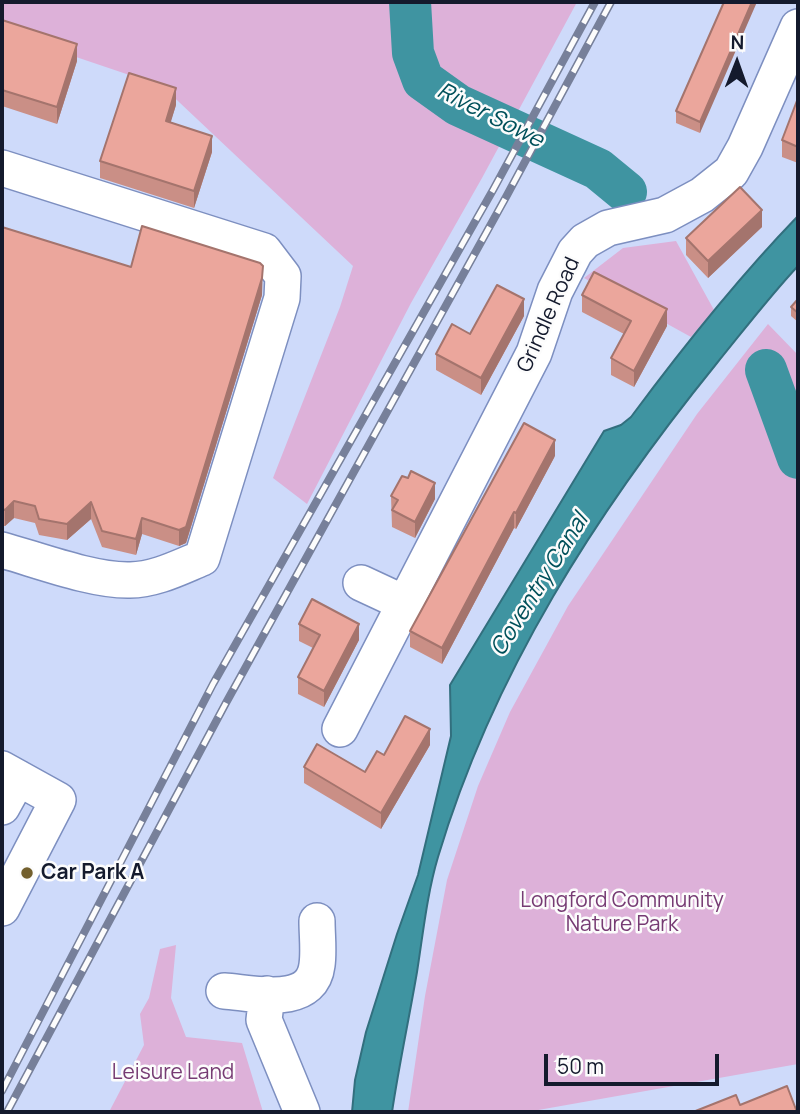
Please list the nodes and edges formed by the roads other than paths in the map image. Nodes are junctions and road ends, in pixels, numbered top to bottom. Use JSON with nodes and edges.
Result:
{"nodes":[{"id":1,"x":798,"y":29,"type":"edge"},
{"id":2,"x":2,"y":169,"type":"edge"},
{"id":3,"x":2,"y":550,"type":"edge"},
{"id":4,"x":361,"y":583,"type":"dead end"},
{"id":5,"x":404,"y":603,"type":"junction"},
{"id":6,"x":340,"y":729,"type":"dead end"},
{"id":7,"x":7,"y":785,"type":"edge"},
{"id":8,"x":2,"y":908,"type":"edge"},
{"id":9,"x":317,"y":921,"type":"dead end"},
{"id":10,"x":225,"y":991,"type":"dead end"},
{"id":11,"x":267,"y":994,"type":"junction"},
{"id":12,"x":302,"y":1112,"type":"edge"}],
"edges":[{"from":1,"to":5,"type":"street","name":"Grindle Road"},
{"from":2,"to":3,"type":"street"},
{"from":4,"to":5,"type":"street"},
{"from":5,"to":6,"type":"street","name":"Grindle Road"},
{"from":7,"to":8,"type":"street"},
{"from":9,"to":11,"type":"street"},
{"from":10,"to":11,"type":"street"},
{"from":11,"to":12,"type":"street"}]}
